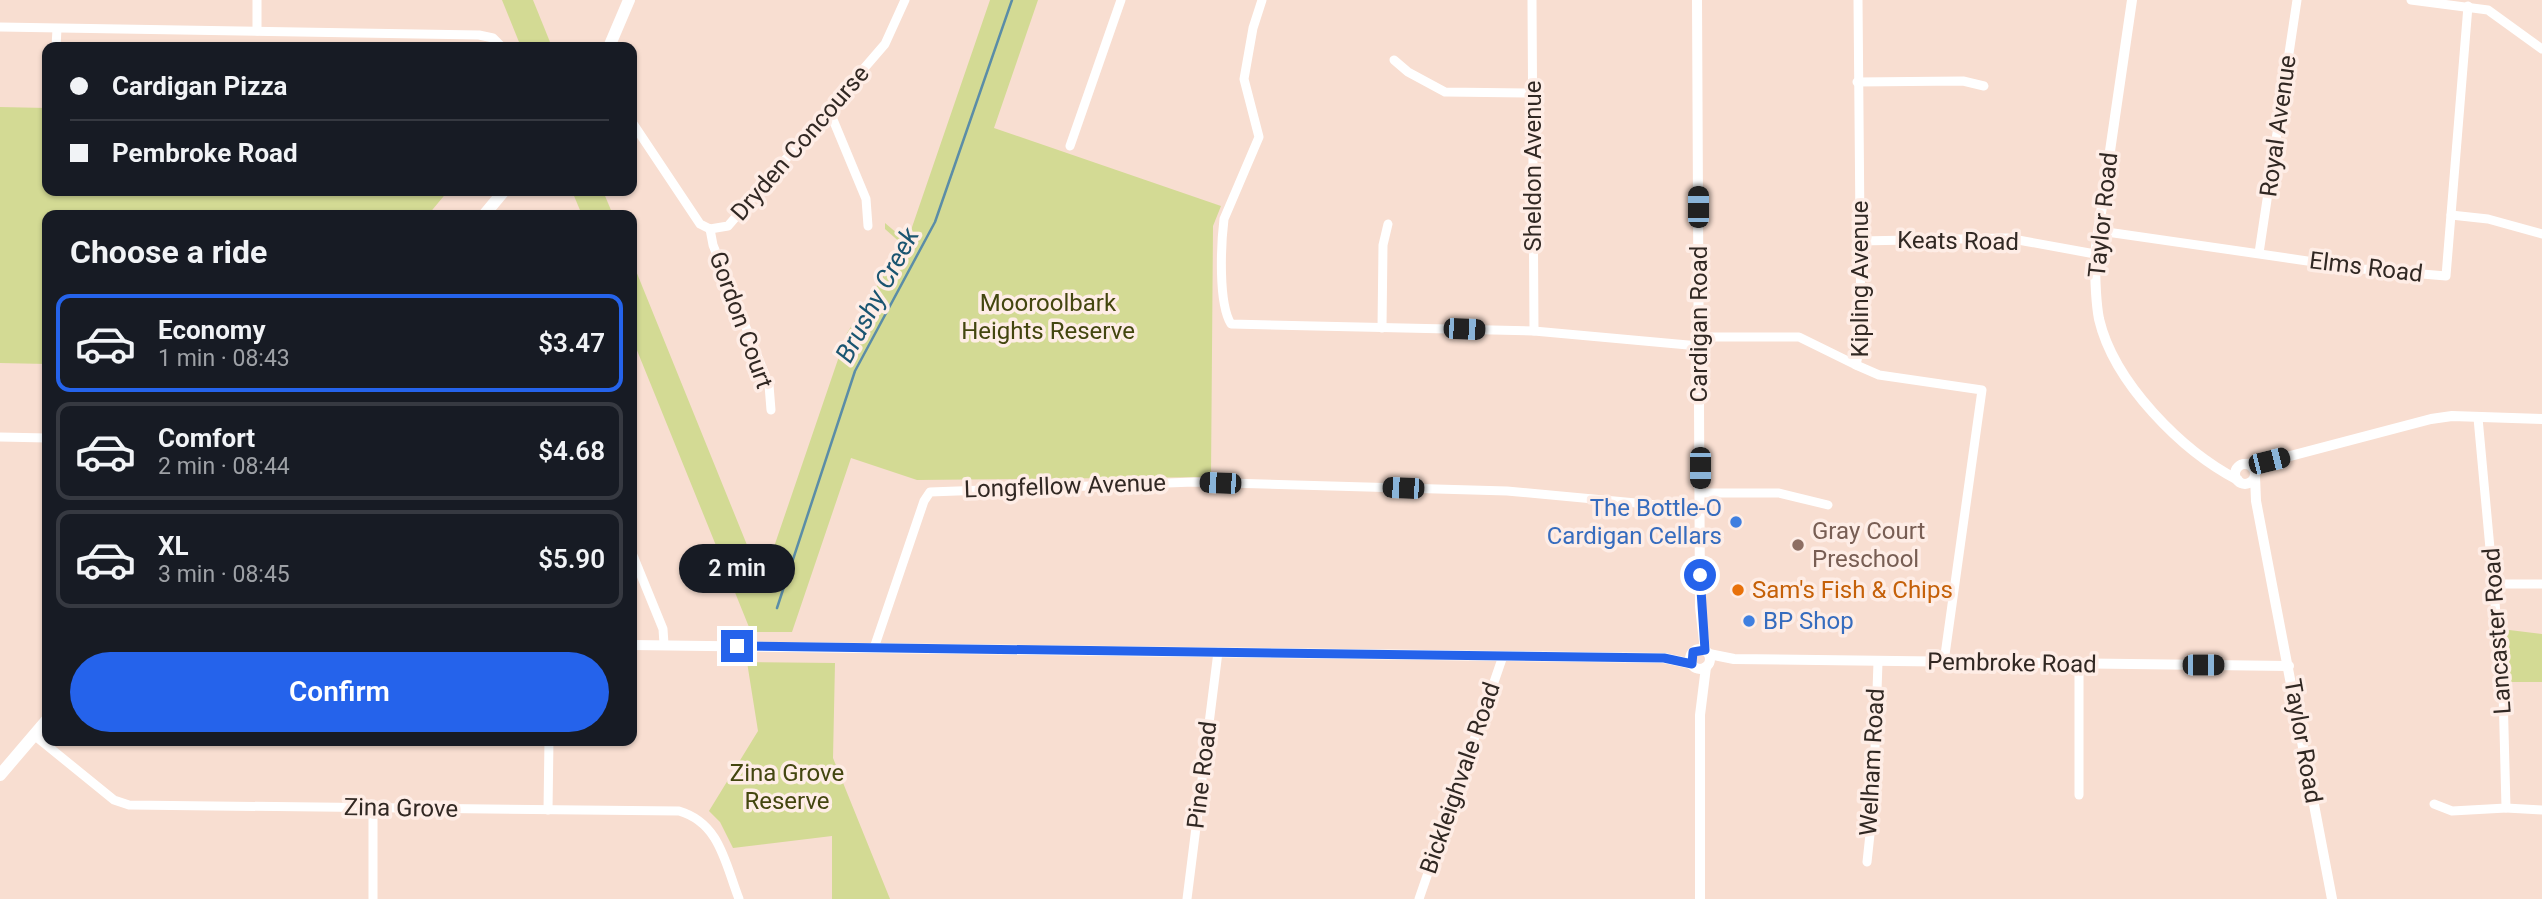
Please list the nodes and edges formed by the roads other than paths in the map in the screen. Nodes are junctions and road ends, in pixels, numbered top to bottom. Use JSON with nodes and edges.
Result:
{"nodes":[{"id":1,"x":257,"y":0,"type":"edge"},
{"id":2,"x":629,"y":0,"type":"edge"},
{"id":3,"x":905,"y":0,"type":"edge"},
{"id":4,"x":1121,"y":0,"type":"edge"},
{"id":5,"x":1262,"y":0,"type":"edge"},
{"id":6,"x":1532,"y":0,"type":"edge"},
{"id":7,"x":1697,"y":0,"type":"edge"},
{"id":8,"x":1858,"y":0,"type":"edge"},
{"id":9,"x":2132,"y":0,"type":"edge"},
{"id":10,"x":2297,"y":0,"type":"edge"},
{"id":11,"x":2411,"y":0,"type":"edge"},
{"id":12,"x":2468,"y":6,"type":"junction"},
{"id":13,"x":0,"y":27,"type":"edge"},
{"id":14,"x":57,"y":29,"type":"junction"},
{"id":15,"x":257,"y":31,"type":"junction"},
{"id":16,"x":56,"y":42,"type":"edge"},
{"id":17,"x":497,"y":42,"type":"edge"},
{"id":18,"x":611,"y":42,"type":"edge"},
{"id":19,"x":2542,"y":49,"type":"edge"},
{"id":20,"x":1394,"y":60,"type":"dead end"},
{"id":21,"x":1857,"y":82,"type":"junction"},
{"id":22,"x":1984,"y":86,"type":"dead end"},
{"id":23,"x":1533,"y":93,"type":"junction"},
{"id":24,"x":829,"y":110,"type":"junction"},
{"id":25,"x":637,"y":130,"type":"edge"},
{"id":26,"x":1070,"y":146,"type":"dead end"},
{"id":27,"x":2451,"y":215,"type":"junction"},
{"id":28,"x":1388,"y":225,"type":"dead end"},
{"id":29,"x":868,"y":226,"type":"dead end"},
{"id":30,"x":710,"y":229,"type":"junction"},
{"id":31,"x":2100,"y":231,"type":"junction"},
{"id":32,"x":2542,"y":234,"type":"edge"},
{"id":33,"x":1861,"y":241,"type":"junction"},
{"id":34,"x":2259,"y":253,"type":"junction"},
{"id":35,"x":2095,"y":254,"type":"junction"},
{"id":36,"x":1382,"y":328,"type":"junction"},
{"id":37,"x":1534,"y":331,"type":"junction"},
{"id":38,"x":1699,"y":341,"type":"junction"},
{"id":39,"x":1856,"y":365,"type":"junction"},
{"id":40,"x":771,"y":410,"type":"dead end"},
{"id":41,"x":2478,"y":418,"type":"junction"},
{"id":42,"x":2542,"y":419,"type":"edge"},
{"id":43,"x":0,"y":437,"type":"edge"},
{"id":44,"x":42,"y":438,"type":"edge"},
{"id":45,"x":2264,"y":463,"type":"junction"},
{"id":46,"x":2243,"y":465,"type":"junction"},
{"id":47,"x":2218,"y":470,"type":"junction"},
{"id":48,"x":2255,"y":475,"type":"junction"},
{"id":49,"x":2240,"y":482,"type":"junction"},
{"id":50,"x":1700,"y":493,"type":"junction"},
{"id":51,"x":2256,"y":502,"type":"junction"},
{"id":52,"x":1828,"y":505,"type":"dead end"},
{"id":53,"x":1700,"y":509,"type":"junction"},
{"id":54,"x":637,"y":565,"type":"edge"},
{"id":55,"x":2495,"y":584,"type":"junction"},
{"id":56,"x":2542,"y":584,"type":"edge"},
{"id":57,"x":637,"y":645,"type":"edge"},
{"id":58,"x":664,"y":645,"type":"junction"},
{"id":59,"x":874,"y":648,"type":"junction"},
{"id":60,"x":1218,"y":652,"type":"junction"},
{"id":61,"x":1503,"y":656,"type":"junction"},
{"id":62,"x":1703,"y":656,"type":"junction"},
{"id":63,"x":1664,"y":658,"type":"junction"},
{"id":64,"x":1878,"y":662,"type":"junction"},
{"id":65,"x":1944,"y":662,"type":"junction"},
{"id":66,"x":2079,"y":664,"type":"junction"},
{"id":67,"x":1693,"y":666,"type":"junction"},
{"id":68,"x":2289,"y":666,"type":"junction"},
{"id":69,"x":1700,"y":715,"type":"junction"},
{"id":70,"x":42,"y":726,"type":"edge"},
{"id":71,"x":34,"y":735,"type":"junction"},
{"id":72,"x":42,"y":742,"type":"edge"},
{"id":73,"x":48,"y":746,"type":"edge"},
{"id":74,"x":549,"y":746,"type":"edge"},
{"id":75,"x":0,"y":775,"type":"edge"},
{"id":76,"x":2079,"y":795,"type":"dead end"},
{"id":77,"x":2434,"y":804,"type":"dead end"},
{"id":78,"x":373,"y":808,"type":"junction"},
{"id":79,"x":2506,"y":808,"type":"junction"},
{"id":80,"x":548,"y":810,"type":"junction"},
{"id":81,"x":2542,"y":810,"type":"edge"},
{"id":82,"x":1867,"y":862,"type":"dead end"},
{"id":83,"x":373,"y":899,"type":"edge"},
{"id":84,"x":739,"y":899,"type":"edge"},
{"id":85,"x":1187,"y":899,"type":"edge"},
{"id":86,"x":1419,"y":899,"type":"edge"},
{"id":87,"x":1700,"y":899,"type":"edge"},
{"id":88,"x":2332,"y":899,"type":"edge"}],
"edges":[{"from":1,"to":15,"type":"street"},
{"from":2,"to":18,"type":"main road"},
{"from":3,"to":24,"type":"street","name":"Dryden Concourse"},
{"from":4,"to":26,"type":"street"},
{"from":5,"to":36,"type":"street"},
{"from":6,"to":23,"type":"street","name":"Sheldon Avenue"},
{"from":7,"to":38,"type":"street","name":"Cardigan Road"},
{"from":8,"to":21,"type":"street","name":"Kipling Avenue"},
{"from":9,"to":31,"type":"street","name":"Taylor Road"},
{"from":10,"to":34,"type":"street","name":"Royal Avenue"},
{"from":11,"to":12,"type":"street"},
{"from":12,"to":19,"type":"street"},
{"from":12,"to":27,"type":"street","name":"Elms Road"},
{"from":13,"to":14,"type":"street"},
{"from":14,"to":15,"type":"street"},
{"from":14,"to":16,"type":"street"},
{"from":15,"to":17,"type":"street"},
{"from":20,"to":23,"type":"street"},
{"from":21,"to":22,"type":"street"},
{"from":21,"to":33,"type":"street","name":"Kipling Avenue"},
{"from":23,"to":37,"type":"street","name":"Sheldon Avenue"},
{"from":24,"to":29,"type":"street"},
{"from":24,"to":30,"type":"street","name":"Dryden Concourse"},
{"from":25,"to":30,"type":"street","name":"Dryden Concourse"},
{"from":27,"to":32,"type":"street"},
{"from":27,"to":34,"type":"street","name":"Elms Road"},
{"from":28,"to":36,"type":"street"},
{"from":30,"to":40,"type":"street","name":"Gordon Court"},
{"from":31,"to":34,"type":"street","name":"Elms Road"},
{"from":31,"to":35,"type":"street","name":"Taylor Road"},
{"from":33,"to":35,"type":"street","name":"Keats Road"},
{"from":33,"to":39,"type":"street","name":"Kipling Avenue"},
{"from":35,"to":47,"type":"street","name":"Taylor Road"},
{"from":36,"to":37,"type":"street"},
{"from":37,"to":38,"type":"street"},
{"from":38,"to":39,"type":"street"},
{"from":38,"to":50,"type":"street","name":"Cardigan Road"},
{"from":39,"to":65,"type":"street","name":"Kipling Avenue"},
{"from":41,"to":42,"type":"street"},
{"from":41,"to":45,"type":"street"},
{"from":41,"to":55,"type":"street","name":"Lancaster Road"},
{"from":43,"to":44,"type":"street"},
{"from":45,"to":46,"type":"street"},
{"from":45,"to":48,"type":"street"},
{"from":46,"to":47,"type":"street"},
{"from":46,"to":48,"type":"street"},
{"from":46,"to":49,"type":"street"},
{"from":47,"to":49,"type":"street","name":"Taylor Road"},
{"from":48,"to":49,"type":"street"},
{"from":48,"to":51,"type":"street","name":"Taylor Road"},
{"from":49,"to":51,"type":"street","name":"Taylor Road"},
{"from":50,"to":52,"type":"street"},
{"from":50,"to":53,"type":"street","name":"Cardigan Road"},
{"from":51,"to":68,"type":"street","name":"Taylor Road"},
{"from":53,"to":59,"type":"street","name":"Longfellow Avenue"},
{"from":53,"to":62,"type":"street","name":"Cardigan Road"},
{"from":54,"to":58,"type":"street"},
{"from":55,"to":56,"type":"street"},
{"from":55,"to":79,"type":"street","name":"Lancaster Road"},
{"from":57,"to":58,"type":"street","name":"Pembroke Road"},
{"from":58,"to":59,"type":"street","name":"Pembroke Road"},
{"from":59,"to":60,"type":"street","name":"Pembroke Road"},
{"from":60,"to":61,"type":"street","name":"Pembroke Road"},
{"from":60,"to":85,"type":"street","name":"Pine Road"},
{"from":61,"to":63,"type":"street","name":"Pembroke Road"},
{"from":61,"to":86,"type":"street","name":"Bickleighvale Road"},
{"from":62,"to":63,"type":"street","name":"Pembroke Road"},
{"from":62,"to":64,"type":"street","name":"Pembroke Road"},
{"from":62,"to":67,"type":"street","name":"Cardigan Road"},
{"from":62,"to":69,"type":"street","name":"Cardigan Road"},
{"from":63,"to":67,"type":"street","name":"Pembroke Road"},
{"from":64,"to":65,"type":"street","name":"Pembroke Road"},
{"from":64,"to":82,"type":"street","name":"Welham Road"},
{"from":65,"to":66,"type":"street","name":"Pembroke Road"},
{"from":66,"to":68,"type":"street","name":"Pembroke Road"},
{"from":66,"to":76,"type":"street"},
{"from":67,"to":69,"type":"street","name":"Cardigan Road"},
{"from":68,"to":88,"type":"street","name":"Taylor Road"},
{"from":69,"to":87,"type":"street","name":"Cardigan Road"},
{"from":70,"to":71,"type":"main road"},
{"from":71,"to":72,"type":"street","name":"Zina Grove"},
{"from":71,"to":75,"type":"main road"},
{"from":73,"to":78,"type":"street","name":"Zina Grove"},
{"from":74,"to":80,"type":"street"},
{"from":77,"to":79,"type":"street"},
{"from":78,"to":80,"type":"street","name":"Zina Grove"},
{"from":78,"to":83,"type":"street"},
{"from":79,"to":81,"type":"street"},
{"from":80,"to":84,"type":"street","name":"Zina Grove"}]}
